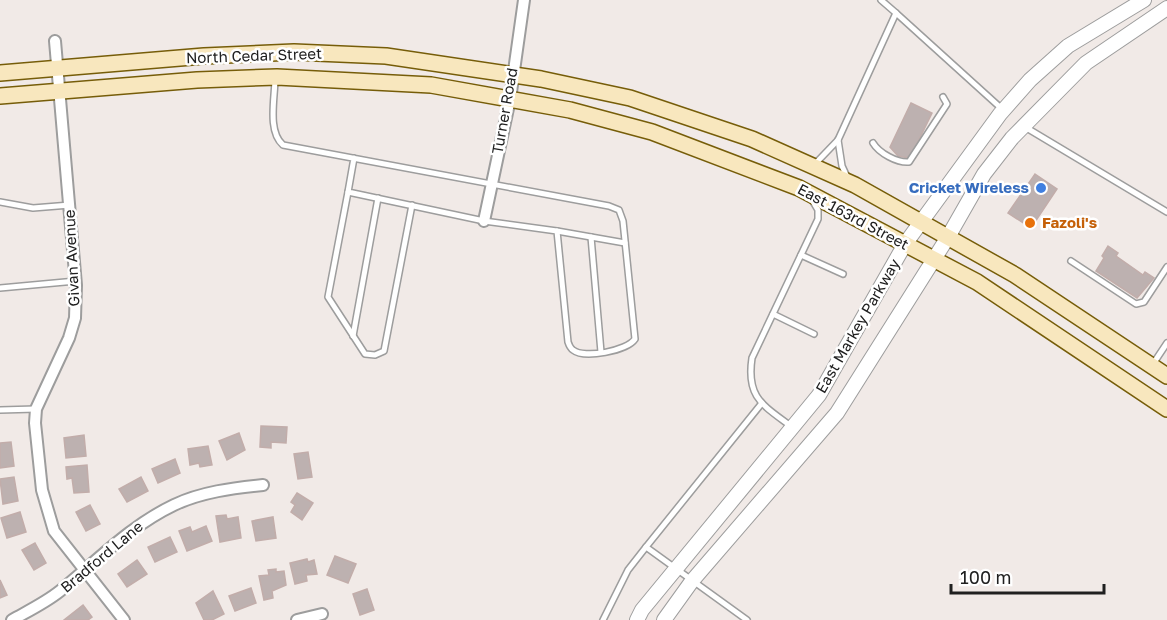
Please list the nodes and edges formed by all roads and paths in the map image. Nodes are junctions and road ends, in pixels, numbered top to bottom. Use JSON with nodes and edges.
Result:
{"nodes":[{"id":1,"x":524,"y":0,"type":"edge"},
{"id":2,"x":881,"y":0,"type":"edge"},
{"id":3,"x":1144,"y":0,"type":"edge"},
{"id":4,"x":1167,"y":8,"type":"edge"},
{"id":5,"x":896,"y":13,"type":"junction"},
{"id":6,"x":56,"y":41,"type":"dead end"},
{"id":7,"x":58,"y":67,"type":"junction"},
{"id":8,"x":0,"y":73,"type":"edge"},
{"id":9,"x":510,"y":74,"type":"junction"},
{"id":10,"x":275,"y":77,"type":"junction"},
{"id":11,"x":60,"y":91,"type":"junction"},
{"id":12,"x":0,"y":96,"type":"edge"},
{"id":13,"x":943,"y":97,"type":"dead end"},
{"id":14,"x":508,"y":99,"type":"junction"},
{"id":15,"x":1003,"y":110,"type":"junction"},
{"id":16,"x":1024,"y":126,"type":"junction"},
{"id":17,"x":838,"y":140,"type":"junction"},
{"id":18,"x":873,"y":143,"type":"dead end"},
{"id":19,"x":354,"y":158,"type":"junction"},
{"id":20,"x":812,"y":166,"type":"junction"},
{"id":21,"x":850,"y":183,"type":"junction"},
{"id":22,"x":492,"y":184,"type":"junction"},
{"id":23,"x":348,"y":192,"type":"junction"},
{"id":24,"x":807,"y":192,"type":"junction"},
{"id":25,"x":378,"y":198,"type":"junction"},
{"id":26,"x":0,"y":202,"type":"edge"},
{"id":27,"x":70,"y":205,"type":"junction"},
{"id":28,"x":412,"y":205,"type":"junction"},
{"id":29,"x":1167,"y":212,"type":"edge"},
{"id":30,"x":484,"y":221,"type":"junction"},
{"id":31,"x":920,"y":222,"type":"junction"},
{"id":32,"x":557,"y":231,"type":"junction"},
{"id":33,"x":591,"y":237,"type":"junction"},
{"id":34,"x":948,"y":237,"type":"junction"},
{"id":35,"x":625,"y":243,"type":"junction"},
{"id":36,"x":905,"y":244,"type":"junction"},
{"id":37,"x":801,"y":255,"type":"junction"},
{"id":38,"x":934,"y":260,"type":"junction"},
{"id":39,"x":1071,"y":261,"type":"dead end"},
{"id":40,"x":1167,"y":267,"type":"edge"},
{"id":41,"x":843,"y":274,"type":"dead end"},
{"id":42,"x":76,"y":281,"type":"junction"},
{"id":43,"x":0,"y":288,"type":"edge"},
{"id":44,"x":773,"y":314,"type":"junction"},
{"id":45,"x":814,"y":334,"type":"dead end"},
{"id":46,"x":353,"y":336,"type":"junction"},
{"id":47,"x":1167,"y":343,"type":"edge"},
{"id":48,"x":601,"y":352,"type":"junction"},
{"id":49,"x":1151,"y":366,"type":"junction"},
{"id":50,"x":1167,"y":376,"type":"edge"},
{"id":51,"x":762,"y":403,"type":"junction"},
{"id":52,"x":36,"y":409,"type":"junction"},
{"id":53,"x":1167,"y":409,"type":"edge"},
{"id":54,"x":0,"y":410,"type":"edge"},
{"id":55,"x":793,"y":428,"type":"junction"},
{"id":56,"x":264,"y":484,"type":"dead end"},
{"id":57,"x":646,"y":547,"type":"junction"},
{"id":58,"x":84,"y":571,"type":"junction"},
{"id":59,"x":677,"y":571,"type":"junction"},
{"id":60,"x":692,"y":581,"type":"junction"},
{"id":61,"x":322,"y":614,"type":"dead end"},
{"id":62,"x":12,"y":620,"type":"edge"},
{"id":63,"x":124,"y":620,"type":"edge"},
{"id":64,"x":297,"y":620,"type":"edge"},
{"id":65,"x":603,"y":620,"type":"edge"},
{"id":66,"x":637,"y":620,"type":"edge"},
{"id":67,"x":664,"y":620,"type":"edge"},
{"id":68,"x":747,"y":620,"type":"edge"}],
"edges":[{"from":1,"to":9,"type":"street","name":"Turner Road"},
{"from":2,"to":5,"type":"lane"},
{"from":3,"to":15,"type":"street","name":"East Markey Parkway"},
{"from":4,"to":16,"type":"street","name":"East Markey Parkway"},
{"from":5,"to":15,"type":"lane"},
{"from":5,"to":17,"type":"lane"},
{"from":6,"to":7,"type":"street","name":"Givan Avenue"},
{"from":7,"to":8,"type":"main road","name":"North Cedar Street"},
{"from":7,"to":9,"type":"main road","name":"North Cedar Street"},
{"from":7,"to":11,"type":"street","name":"Givan Avenue"},
{"from":9,"to":14,"type":"street","name":"Turner Road"},
{"from":9,"to":20,"type":"main road","name":"East 163rd Street"},
{"from":10,"to":11,"type":"main road","name":"North Cedar Street"},
{"from":10,"to":14,"type":"main road","name":"North Cedar Street"},
{"from":10,"to":19,"type":"lane"},
{"from":11,"to":12,"type":"main road","name":"North Cedar Street"},
{"from":11,"to":27,"type":"street","name":"Givan Avenue"},
{"from":13,"to":18,"type":"lane"},
{"from":14,"to":22,"type":"street","name":"Turner Road"},
{"from":14,"to":24,"type":"main road","name":"East 163rd Street"},
{"from":15,"to":31,"type":"street","name":"East Markey Parkway"},
{"from":16,"to":29,"type":"lane"},
{"from":16,"to":34,"type":"street","name":"East Markey Parkway"},
{"from":17,"to":20,"type":"lane"},
{"from":17,"to":21,"type":"lane"},
{"from":19,"to":22,"type":"lane"},
{"from":19,"to":23,"type":"lane"},
{"from":20,"to":21,"type":"main road","name":"East 163rd Street"},
{"from":21,"to":31,"type":"main road","name":"East 163rd Street"},
{"from":22,"to":30,"type":"street","name":"Turner Road"},
{"from":22,"to":35,"type":"lane"},
{"from":23,"to":25,"type":"lane"},
{"from":23,"to":46,"type":"lane"},
{"from":24,"to":36,"type":"main road","name":"East 163rd Street"},
{"from":24,"to":37,"type":"lane"},
{"from":25,"to":28,"type":"lane"},
{"from":25,"to":46,"type":"lane"},
{"from":26,"to":27,"type":"lane"},
{"from":27,"to":42,"type":"street","name":"Givan Avenue"},
{"from":28,"to":30,"type":"lane"},
{"from":28,"to":46,"type":"lane"},
{"from":30,"to":32,"type":"lane"},
{"from":31,"to":34,"type":"main road","name":"East 163rd Street"},
{"from":31,"to":36,"type":"street","name":"East Markey Parkway"},
{"from":32,"to":33,"type":"lane"},
{"from":32,"to":48,"type":"lane"},
{"from":33,"to":35,"type":"lane"},
{"from":33,"to":48,"type":"lane"},
{"from":34,"to":38,"type":"street","name":"East Markey Parkway"},
{"from":34,"to":49,"type":"main road","name":"East 163rd Street"},
{"from":35,"to":48,"type":"lane"},
{"from":36,"to":38,"type":"main road","name":"East 163rd Street"},
{"from":36,"to":55,"type":"street","name":"East Markey Parkway"},
{"from":37,"to":41,"type":"lane"},
{"from":37,"to":44,"type":"lane"},
{"from":38,"to":53,"type":"main road","name":"East 163rd Street"},
{"from":38,"to":60,"type":"street","name":"East Markey Parkway"},
{"from":39,"to":40,"type":"lane"},
{"from":42,"to":43,"type":"lane"},
{"from":42,"to":52,"type":"street","name":"Givan Avenue"},
{"from":44,"to":45,"type":"lane"},
{"from":44,"to":51,"type":"lane"},
{"from":47,"to":49,"type":"lane"},
{"from":49,"to":50,"type":"main road","name":"East 163rd Street"},
{"from":51,"to":55,"type":"lane"},
{"from":51,"to":57,"type":"lane"},
{"from":52,"to":54,"type":"lane"},
{"from":52,"to":58,"type":"street","name":"Givan Avenue"},
{"from":55,"to":59,"type":"street","name":"East Markey Parkway"},
{"from":56,"to":58,"type":"street","name":"Bradford Lane"},
{"from":57,"to":59,"type":"lane"},
{"from":57,"to":65,"type":"lane"},
{"from":58,"to":62,"type":"street","name":"Bradford Lane"},
{"from":58,"to":63,"type":"street","name":"Givan Avenue"},
{"from":59,"to":60,"type":"lane"},
{"from":59,"to":66,"type":"street","name":"East Markey Parkway"},
{"from":60,"to":67,"type":"street","name":"East Markey Parkway"},
{"from":60,"to":68,"type":"lane"},
{"from":61,"to":64,"type":"street"}]}
